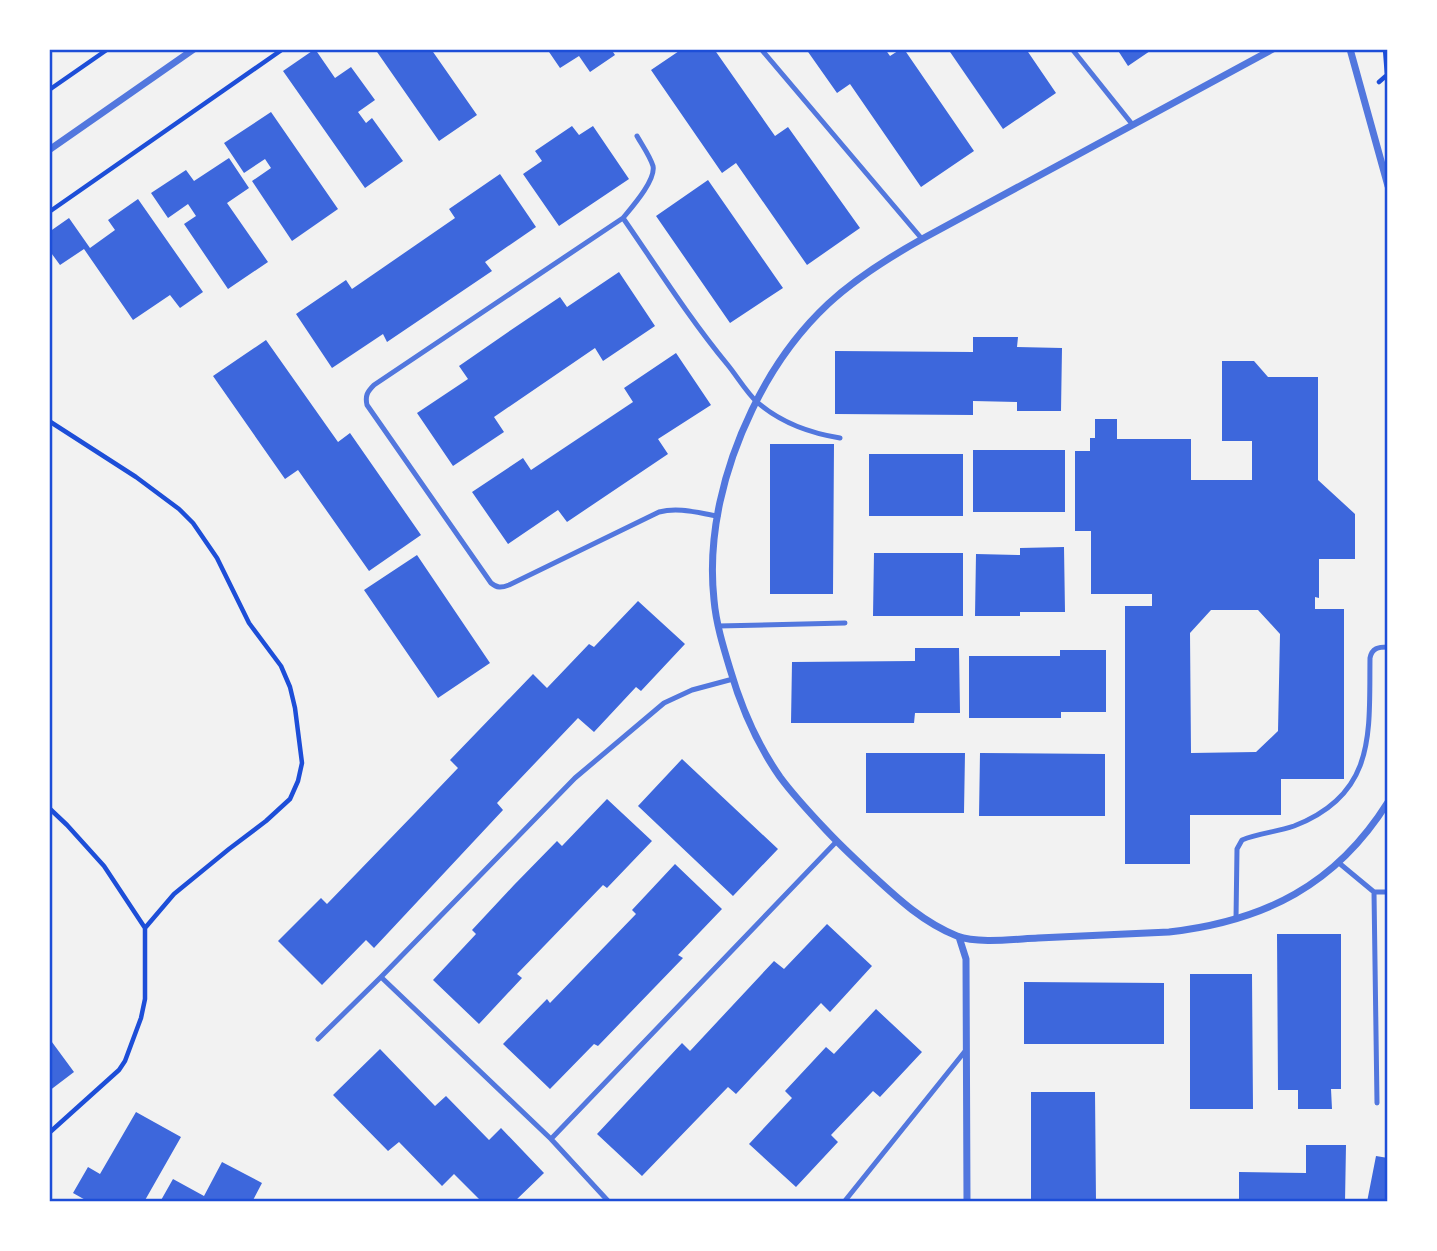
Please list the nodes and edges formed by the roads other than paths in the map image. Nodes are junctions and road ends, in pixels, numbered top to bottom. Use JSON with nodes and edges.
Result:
{"nodes":[{"id":1,"x":194,"y":49,"type":"edge"},
{"id":2,"x":761,"y":49,"type":"edge"},
{"id":3,"x":1072,"y":49,"type":"edge"},
{"id":4,"x":1273,"y":49,"type":"edge"},
{"id":5,"x":1350,"y":49,"type":"edge"},
{"id":6,"x":1132,"y":124,"type":"junction"},
{"id":7,"x":637,"y":136,"type":"dead end"},
{"id":8,"x":49,"y":150,"type":"edge"},
{"id":9,"x":1388,"y":186,"type":"edge"},
{"id":10,"x":623,"y":218,"type":"junction"},
{"id":11,"x":922,"y":239,"type":"junction"},
{"id":12,"x":756,"y":401,"type":"junction"},
{"id":13,"x":840,"y":438,"type":"dead end"},
{"id":14,"x":718,"y":516,"type":"junction"},
{"id":15,"x":845,"y":623,"type":"dead end"},
{"id":16,"x":718,"y":626,"type":"junction"},
{"id":17,"x":1388,"y":647,"type":"edge"},
{"id":18,"x":733,"y":679,"type":"junction"},
{"id":19,"x":1388,"y":802,"type":"edge"},
{"id":20,"x":837,"y":841,"type":"junction"},
{"id":21,"x":1339,"y":863,"type":"junction"},
{"id":22,"x":1374,"y":892,"type":"junction"},
{"id":23,"x":1388,"y":892,"type":"edge"},
{"id":24,"x":1236,"y":919,"type":"junction"},
{"id":25,"x":959,"y":937,"type":"junction"},
{"id":26,"x":381,"y":977,"type":"junction"},
{"id":27,"x":318,"y":1039,"type":"dead end"},
{"id":28,"x":966,"y":1051,"type":"junction"},
{"id":29,"x":1377,"y":1103,"type":"dead end"},
{"id":30,"x":551,"y":1139,"type":"junction"},
{"id":31,"x":609,"y":1202,"type":"edge"},
{"id":32,"x":844,"y":1202,"type":"edge"},
{"id":33,"x":967,"y":1202,"type":"edge"}],
"edges":[{"from":1,"to":8,"type":"street"},
{"from":2,"to":11,"type":"lane"},
{"from":3,"to":6,"type":"lane"},
{"from":4,"to":6,"type":"street"},
{"from":5,"to":9,"type":"street"},
{"from":6,"to":11,"type":"street"},
{"from":7,"to":10,"type":"lane"},
{"from":10,"to":12,"type":"lane"},
{"from":10,"to":14,"type":"lane"},
{"from":11,"to":12,"type":"street"},
{"from":12,"to":13,"type":"lane"},
{"from":12,"to":14,"type":"street"},
{"from":14,"to":16,"type":"street"},
{"from":15,"to":16,"type":"lane"},
{"from":16,"to":18,"type":"street"},
{"from":17,"to":24,"type":"lane"},
{"from":18,"to":20,"type":"street"},
{"from":18,"to":26,"type":"lane"},
{"from":19,"to":21,"type":"street"},
{"from":20,"to":25,"type":"street"},
{"from":20,"to":30,"type":"lane"},
{"from":21,"to":22,"type":"lane"},
{"from":21,"to":24,"type":"street"},
{"from":22,"to":23,"type":"lane"},
{"from":22,"to":29,"type":"lane"},
{"from":24,"to":25,"type":"street"},
{"from":25,"to":28,"type":"street"},
{"from":26,"to":27,"type":"lane"},
{"from":26,"to":30,"type":"lane"},
{"from":28,"to":32,"type":"lane"},
{"from":28,"to":33,"type":"street"},
{"from":30,"to":31,"type":"lane"}]}
